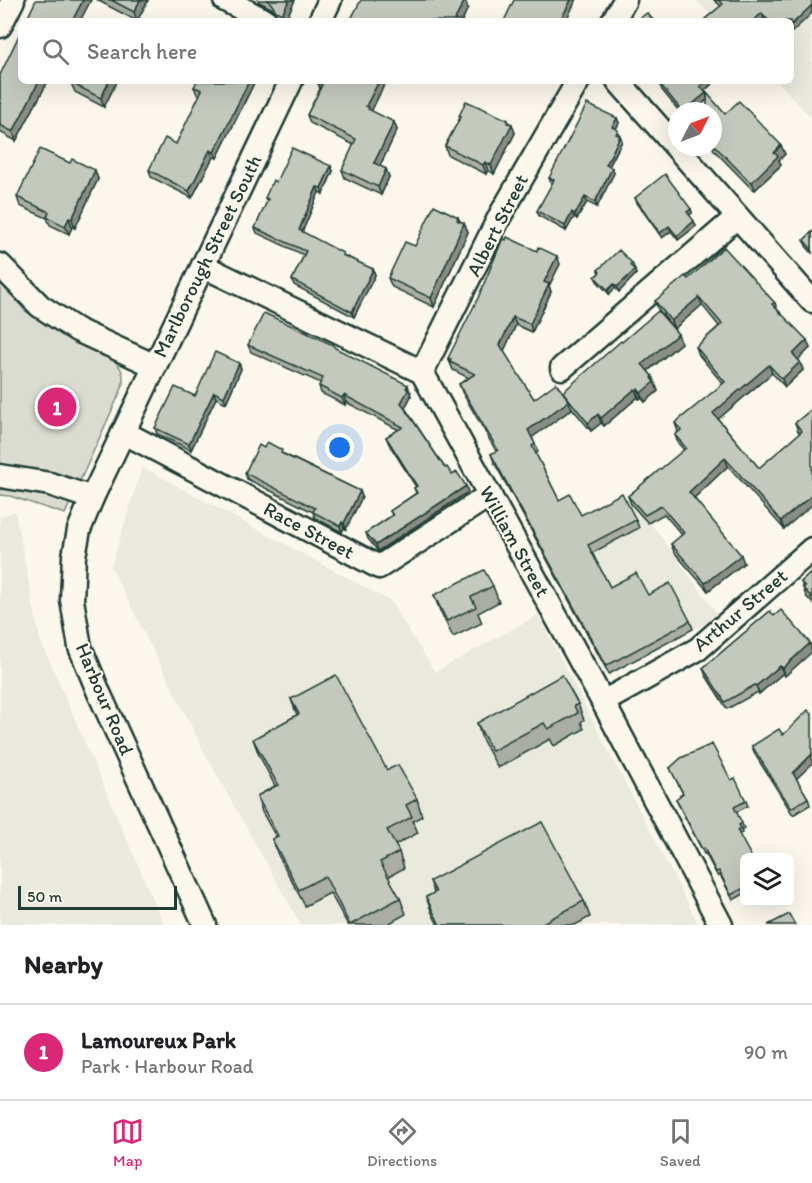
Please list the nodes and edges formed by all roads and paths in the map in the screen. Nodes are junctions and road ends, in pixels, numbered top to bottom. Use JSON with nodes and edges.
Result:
{"nodes":[{"id":1,"x":13,"y":0,"type":"edge"},
{"id":2,"x":225,"y":0,"type":"edge"},
{"id":3,"x":330,"y":0,"type":"edge"},
{"id":4,"x":625,"y":0,"type":"edge"},
{"id":5,"x":260,"y":18,"type":"edge"},
{"id":6,"x":321,"y":18,"type":"edge"},
{"id":7,"x":615,"y":18,"type":"edge"},
{"id":8,"x":0,"y":26,"type":"edge"},
{"id":9,"x":290,"y":84,"type":"edge"},
{"id":10,"x":576,"y":84,"type":"edge"},
{"id":11,"x":621,"y":84,"type":"edge"},
{"id":12,"x":737,"y":217,"type":"junction"},
{"id":13,"x":0,"y":265,"type":"edge"},
{"id":14,"x":202,"y":266,"type":"junction"},
{"id":15,"x":812,"y":301,"type":"edge"},
{"id":16,"x":154,"y":366,"type":"junction"},
{"id":17,"x":562,"y":368,"type":"dead end"},
{"id":18,"x":422,"y":372,"type":"junction"},
{"id":19,"x":123,"y":432,"type":"junction"},
{"id":20,"x":0,"y":476,"type":"edge"},
{"id":21,"x":490,"y":495,"type":"junction"},
{"id":22,"x":92,"y":498,"type":"junction"},
{"id":23,"x":812,"y":549,"type":"edge"},
{"id":24,"x":603,"y":702,"type":"junction"},
{"id":25,"x":205,"y":925,"type":"edge"},
{"id":26,"x":721,"y":925,"type":"edge"}],
"edges":[{"from":1,"to":8,"type":"street"},
{"from":2,"to":5,"type":"street"},
{"from":3,"to":6,"type":"street"},
{"from":4,"to":7,"type":"street"},
{"from":9,"to":14,"type":"street","name":"Marlborough Street South"},
{"from":10,"to":18,"type":"street","name":"Albert Street"},
{"from":11,"to":12,"type":"street"},
{"from":12,"to":15,"type":"street"},
{"from":12,"to":17,"type":"street"},
{"from":13,"to":16,"type":"street"},
{"from":14,"to":16,"type":"street","name":"Marlborough Street South"},
{"from":14,"to":18,"type":"street"},
{"from":16,"to":19,"type":"street","name":"Marlborough Street South"},
{"from":18,"to":21,"type":"street","name":"William Street"},
{"from":19,"to":21,"type":"street","name":"Race Street"},
{"from":19,"to":22,"type":"street","name":"Harbour Road"},
{"from":20,"to":22,"type":"street"},
{"from":21,"to":24,"type":"street","name":"William Street"},
{"from":22,"to":25,"type":"street","name":"Harbour Road"},
{"from":23,"to":24,"type":"street","name":"Arthur Street"},
{"from":24,"to":26,"type":"street","name":"William Street"}]}
